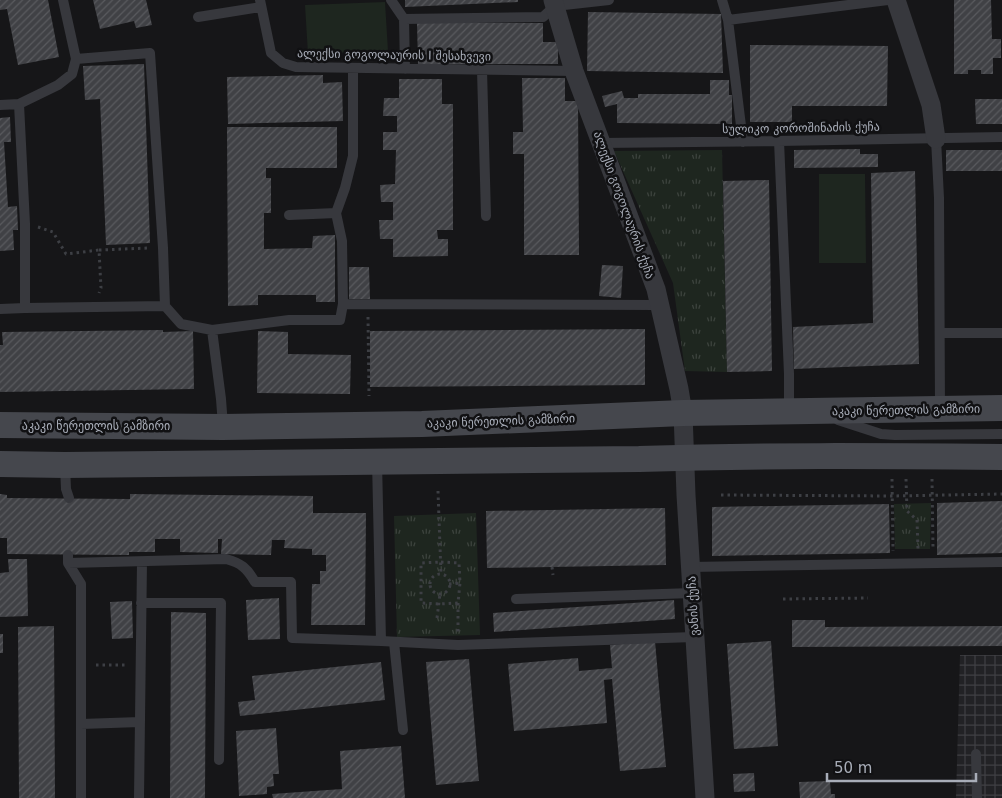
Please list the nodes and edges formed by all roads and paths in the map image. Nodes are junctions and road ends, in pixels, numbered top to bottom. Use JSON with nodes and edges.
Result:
{"nodes":[{"id":1,"x":63,"y":0,"type":"edge"},
{"id":2,"x":391,"y":0,"type":"edge"},
{"id":3,"x":608,"y":0,"type":"edge"},
{"id":4,"x":722,"y":0,"type":"edge"},
{"id":5,"x":888,"y":0,"type":"edge"},
{"id":6,"x":896,"y":0,"type":"edge"},
{"id":7,"x":554,"y":3,"type":"edge"},
{"id":8,"x":261,"y":4,"type":"edge"},
{"id":9,"x":198,"y":17,"type":"dead end"},
{"id":10,"x":404,"y":18,"type":"junction"},
{"id":11,"x":728,"y":20,"type":"junction"},
{"id":12,"x":76,"y":59,"type":"junction"},
{"id":13,"x":354,"y":68,"type":"junction"},
{"id":14,"x":405,"y":69,"type":"junction"},
{"id":15,"x":482,"y":70,"type":"junction"},
{"id":16,"x":574,"y":71,"type":"junction"},
{"id":17,"x":0,"y":104,"type":"edge"},
{"id":18,"x":19,"y":104,"type":"junction"},
{"id":19,"x":1002,"y":137,"type":"edge"},
{"id":20,"x":936,"y":139,"type":"junction"},
{"id":21,"x":779,"y":141,"type":"junction"},
{"id":22,"x":742,"y":142,"type":"junction"},
{"id":23,"x":601,"y":143,"type":"junction"},
{"id":24,"x":336,"y":213,"type":"junction"},
{"id":25,"x":289,"y":215,"type":"dead end"},
{"id":26,"x":486,"y":216,"type":"dead end"},
{"id":27,"x":25,"y":224,"type":"junction"},
{"id":28,"x":162,"y":248,"type":"junction"},
{"id":29,"x":100,"y":250,"type":"junction"},
{"id":30,"x":342,"y":304,"type":"junction"},
{"id":31,"x":368,"y":304,"type":"junction"},
{"id":32,"x":659,"y":304,"type":"junction"},
{"id":33,"x":165,"y":306,"type":"junction"},
{"id":34,"x":93,"y":307,"type":"junction"},
{"id":35,"x":26,"y":308,"type":"junction"},
{"id":36,"x":0,"y":309,"type":"edge"},
{"id":37,"x":212,"y":330,"type":"junction"},
{"id":38,"x":940,"y":333,"type":"junction"},
{"id":39,"x":1002,"y":333,"type":"edge"},
{"id":40,"x":369,"y":396,"type":"dead end"},
{"id":41,"x":940,"y":408,"type":"junction"},
{"id":42,"x":1002,"y":408,"type":"edge"},
{"id":43,"x":800,"y":412,"type":"junction"},
{"id":44,"x":683,"y":413,"type":"junction"},
{"id":45,"x":0,"y":425,"type":"edge"},
{"id":46,"x":223,"y":427,"type":"junction"},
{"id":47,"x":1002,"y":434,"type":"edge"},
{"id":48,"x":1002,"y":457,"type":"edge"},
{"id":49,"x":685,"y":458,"type":"junction"},
{"id":50,"x":376,"y":461,"type":"junction"},
{"id":51,"x":0,"y":464,"type":"edge"},
{"id":52,"x":65,"y":465,"type":"junction"},
{"id":53,"x":906,"y":479,"type":"dead end"},
{"id":54,"x":932,"y":479,"type":"dead end"},
{"id":55,"x":892,"y":480,"type":"dead end"},
{"id":56,"x":438,"y":490,"type":"dead end"},
{"id":57,"x":1002,"y":494,"type":"edge"},
{"id":58,"x":721,"y":495,"type":"dead end"},
{"id":59,"x":932,"y":495,"type":"junction"},
{"id":60,"x":892,"y":496,"type":"junction"},
{"id":61,"x":907,"y":496,"type":"junction"},
{"id":62,"x":69,"y":498,"type":"dead end"},
{"id":63,"x":142,"y":562,"type":"junction"},
{"id":64,"x":441,"y":562,"type":"junction"},
{"id":65,"x":1002,"y":562,"type":"edge"},
{"id":66,"x":893,"y":564,"type":"junction"},
{"id":67,"x":918,"y":564,"type":"junction"},
{"id":68,"x":934,"y":564,"type":"junction"},
{"id":69,"x":552,"y":567,"type":"dead end"},
{"id":70,"x":690,"y":567,"type":"junction"},
{"id":71,"x":441,"y":574,"type":"junction"},
{"id":72,"x":553,"y":575,"type":"dead end"},
{"id":73,"x":460,"y":583,"type":"junction"},
{"id":74,"x":421,"y":584,"type":"junction"},
{"id":75,"x":430,"y":584,"type":"junction"},
{"id":76,"x":449,"y":584,"type":"junction"},
{"id":77,"x":692,"y":593,"type":"junction"},
{"id":78,"x":440,"y":594,"type":"junction"},
{"id":79,"x":868,"y":598,"type":"dead end"},
{"id":80,"x":516,"y":599,"type":"dead end"},
{"id":81,"x":783,"y":599,"type":"dead end"},
{"id":82,"x":141,"y":603,"type":"junction"},
{"id":83,"x":458,"y":603,"type":"junction"},
{"id":84,"x":439,"y":604,"type":"junction"},
{"id":85,"x":437,"y":618,"type":"dead end"},
{"id":86,"x":694,"y":637,"type":"junction"},
{"id":87,"x":381,"y":641,"type":"junction"},
{"id":88,"x":394,"y":642,"type":"junction"},
{"id":89,"x":458,"y":645,"type":"junction"},
{"id":90,"x":81,"y":665,"type":"junction"},
{"id":91,"x":140,"y":665,"type":"junction"},
{"id":92,"x":140,"y":722,"type":"junction"},
{"id":93,"x":81,"y":724,"type":"junction"},
{"id":94,"x":403,"y":730,"type":"dead end"},
{"id":95,"x":976,"y":754,"type":"dead end"},
{"id":96,"x":220,"y":760,"type":"dead end"},
{"id":97,"x":81,"y":798,"type":"edge"},
{"id":98,"x":139,"y":798,"type":"edge"},
{"id":99,"x":705,"y":798,"type":"edge"},
{"id":100,"x":977,"y":798,"type":"edge"}],
"edges":[{"from":1,"to":12,"type":"lane"},
{"from":2,"to":10,"type":"lane"},
{"from":3,"to":7,"type":"lane"},
{"from":4,"to":11,"type":"lane"},
{"from":5,"to":11,"type":"lane"},
{"from":6,"to":20,"type":"street"},
{"from":7,"to":10,"type":"lane"},
{"from":7,"to":16,"type":"street","name":"ალექსი გოგოლაურის ქუჩა"},
{"from":8,"to":9,"type":"lane"},
{"from":8,"to":13,"type":"lane","name":"ალექსი გოგოლაურის I შესახვევი"},
{"from":10,"to":14,"type":"lane"},
{"from":11,"to":22,"type":"lane"},
{"from":12,"to":18,"type":"lane"},
{"from":12,"to":28,"type":"lane"},
{"from":13,"to":14,"type":"lane","name":"ალექსი გოგოლაურის I შესახვევი"},
{"from":13,"to":24,"type":"lane"},
{"from":14,"to":15,"type":"lane","name":"ალექსი გოგოლაურის I შესახვევი"},
{"from":15,"to":16,"type":"lane","name":"ალექსი გოგოლაურის I შესახვევი"},
{"from":15,"to":26,"type":"lane"},
{"from":16,"to":23,"type":"street","name":"ალექსი გოგოლაურის ქუჩა"},
{"from":17,"to":18,"type":"lane"},
{"from":18,"to":27,"type":"lane"},
{"from":19,"to":20,"type":"lane","name":"სულიკო კოროშინაძის ქუჩა"},
{"from":20,"to":21,"type":"lane","name":"სულიკო კოროშინაძის ქუჩა"},
{"from":20,"to":38,"type":"lane"},
{"from":21,"to":22,"type":"lane","name":"სულიკო კოროშინაძის ქუჩა"},
{"from":21,"to":43,"type":"lane"},
{"from":22,"to":23,"type":"lane","name":"სულიკო კოროშინაძის ქუჩა"},
{"from":23,"to":32,"type":"street","name":"ალექსი გოგოლაურის ქუჩა"},
{"from":24,"to":25,"type":"lane"},
{"from":24,"to":30,"type":"lane"},
{"from":27,"to":29,"type":"path"},
{"from":27,"to":35,"type":"lane"},
{"from":28,"to":29,"type":"path"},
{"from":28,"to":33,"type":"lane"},
{"from":29,"to":34,"type":"path"},
{"from":30,"to":31,"type":"lane"},
{"from":30,"to":37,"type":"lane"},
{"from":31,"to":32,"type":"lane"},
{"from":31,"to":40,"type":"path"},
{"from":32,"to":44,"type":"street","name":"ალექსი გოგოლაურის ქუჩა"},
{"from":33,"to":34,"type":"lane"},
{"from":33,"to":37,"type":"lane"},
{"from":34,"to":35,"type":"lane"},
{"from":35,"to":36,"type":"lane"},
{"from":37,"to":46,"type":"lane"},
{"from":38,"to":39,"type":"lane"},
{"from":38,"to":41,"type":"lane"},
{"from":41,"to":42,"type":"main road","name":"აკაკი წერეთლის გამზირი"},
{"from":41,"to":43,"type":"main road","name":"აკაკი წერეთლის გამზირი"},
{"from":43,"to":44,"type":"main road","name":"აკაკი წერეთლის გამზირი"},
{"from":43,"to":47,"type":"lane"},
{"from":44,"to":46,"type":"main road","name":"აკაკი წერეთლის გამზირი"},
{"from":44,"to":49,"type":"street","name":"ვანის ქუჩა"},
{"from":45,"to":46,"type":"main road","name":"აკაკი წერეთლის გამზირი"},
{"from":48,"to":49,"type":"main road"},
{"from":49,"to":50,"type":"main road"},
{"from":49,"to":70,"type":"street","name":"ვანის ქუჩა"},
{"from":50,"to":52,"type":"main road"},
{"from":50,"to":87,"type":"lane"},
{"from":51,"to":52,"type":"main road"},
{"from":52,"to":62,"type":"lane"},
{"from":53,"to":61,"type":"path"},
{"from":54,"to":59,"type":"path"},
{"from":55,"to":60,"type":"path"},
{"from":56,"to":64,"type":"path"},
{"from":57,"to":59,"type":"path"},
{"from":58,"to":60,"type":"path"},
{"from":59,"to":61,"type":"path"},
{"from":59,"to":68,"type":"path"},
{"from":60,"to":61,"type":"path"},
{"from":60,"to":66,"type":"path"},
{"from":61,"to":67,"type":"path"},
{"from":63,"to":82,"type":"lane"},
{"from":63,"to":87,"type":"lane"},
{"from":63,"to":90,"type":"lane"},
{"from":64,"to":71,"type":"path"},
{"from":64,"to":73,"type":"path"},
{"from":64,"to":74,"type":"path"},
{"from":65,"to":68,"type":"lane"},
{"from":66,"to":67,"type":"lane"},
{"from":66,"to":70,"type":"lane"},
{"from":67,"to":68,"type":"lane"},
{"from":69,"to":72,"type":"path"},
{"from":70,"to":77,"type":"street","name":"ვანის ქუჩა"},
{"from":71,"to":75,"type":"path"},
{"from":71,"to":76,"type":"path"},
{"from":73,"to":76,"type":"path"},
{"from":73,"to":83,"type":"path"},
{"from":74,"to":75,"type":"path"},
{"from":74,"to":84,"type":"path"},
{"from":75,"to":78,"type":"path"},
{"from":76,"to":78,"type":"path"},
{"from":77,"to":80,"type":"lane"},
{"from":77,"to":86,"type":"street","name":"ვანის ქუჩა"},
{"from":78,"to":84,"type":"path"},
{"from":79,"to":81,"type":"path"},
{"from":82,"to":91,"type":"lane"},
{"from":82,"to":96,"type":"lane"},
{"from":83,"to":84,"type":"path"},
{"from":83,"to":89,"type":"path"},
{"from":84,"to":85,"type":"path"},
{"from":86,"to":89,"type":"lane"},
{"from":86,"to":99,"type":"street","name":"ვანის ქუჩა"},
{"from":87,"to":88,"type":"lane"},
{"from":88,"to":89,"type":"lane"},
{"from":88,"to":94,"type":"lane"},
{"from":90,"to":91,"type":"path"},
{"from":90,"to":93,"type":"lane"},
{"from":91,"to":92,"type":"lane"},
{"from":92,"to":93,"type":"lane"},
{"from":92,"to":98,"type":"lane"},
{"from":93,"to":97,"type":"lane"},
{"from":95,"to":100,"type":"lane"}]}
